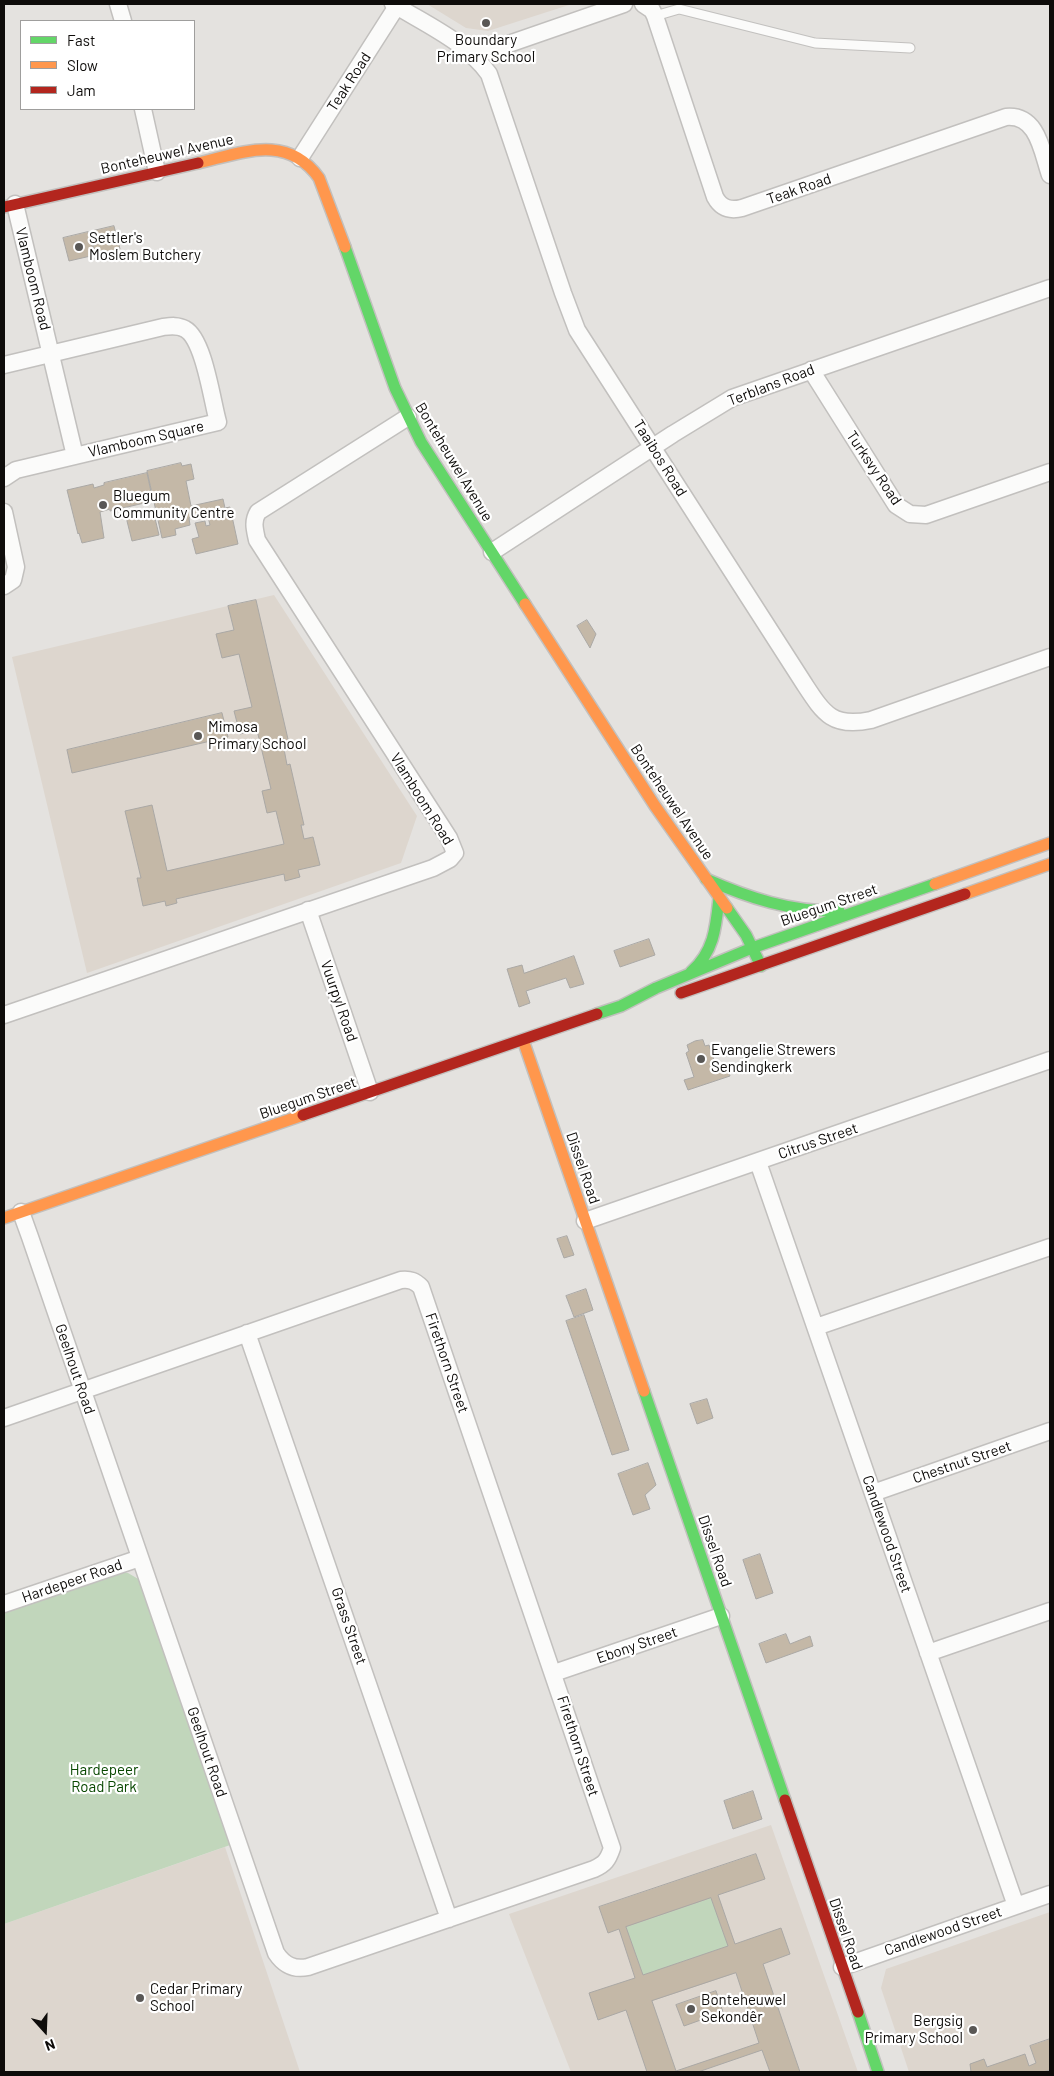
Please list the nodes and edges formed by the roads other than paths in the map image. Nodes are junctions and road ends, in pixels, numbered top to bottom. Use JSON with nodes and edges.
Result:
{"nodes":[{"id":1,"x":118,"y":4,"type":"edge"},
{"id":2,"x":624,"y":4,"type":"edge"},
{"id":3,"x":643,"y":4,"type":"edge"},
{"id":4,"x":401,"y":6,"type":"edge"},
{"id":5,"x":655,"y":16,"type":"junction"},
{"id":6,"x":122,"y":20,"type":"edge"},
{"id":7,"x":910,"y":48,"type":"dead end"},
{"id":8,"x":474,"y":56,"type":"junction"},
{"id":9,"x":143,"y":110,"type":"edge"},
{"id":10,"x":300,"y":158,"type":"junction"},
{"id":11,"x":157,"y":172,"type":"junction"},
{"id":12,"x":1050,"y":175,"type":"edge"},
{"id":13,"x":9,"y":206,"type":"edge"},
{"id":14,"x":1050,"y":288,"type":"edge"},
{"id":15,"x":51,"y":354,"type":"junction"},
{"id":16,"x":4,"y":365,"type":"edge"},
{"id":17,"x":810,"y":370,"type":"junction"},
{"id":18,"x":408,"y":417,"type":"junction"},
{"id":19,"x":652,"y":448,"type":"junction"},
{"id":20,"x":76,"y":456,"type":"junction"},
{"id":21,"x":1050,"y":472,"type":"edge"},
{"id":22,"x":4,"y":478,"type":"edge"},
{"id":23,"x":4,"y":512,"type":"edge"},
{"id":24,"x":492,"y":552,"type":"junction"},
{"id":25,"x":4,"y":586,"type":"edge"},
{"id":26,"x":1050,"y":657,"type":"edge"},
{"id":27,"x":1050,"y":843,"type":"edge"},
{"id":28,"x":1050,"y":864,"type":"edge"},
{"id":29,"x":706,"y":880,"type":"junction"},
{"id":30,"x":719,"y":898,"type":"junction"},
{"id":31,"x":308,"y":910,"type":"junction"},
{"id":32,"x":858,"y":910,"type":"junction"},
{"id":33,"x":752,"y":948,"type":"junction"},
{"id":34,"x":761,"y":966,"type":"junction"},
{"id":35,"x":686,"y":976,"type":"junction"},
{"id":36,"x":621,"y":1006,"type":"junction"},
{"id":37,"x":4,"y":1015,"type":"edge"},
{"id":38,"x":523,"y":1040,"type":"junction"},
{"id":39,"x":1050,"y":1060,"type":"edge"},
{"id":40,"x":370,"y":1092,"type":"junction"},
{"id":41,"x":758,"y":1162,"type":"junction"},
{"id":42,"x":21,"y":1212,"type":"junction"},
{"id":43,"x":4,"y":1218,"type":"edge"},
{"id":44,"x":586,"y":1221,"type":"junction"},
{"id":45,"x":1050,"y":1246,"type":"edge"},
{"id":46,"x":816,"y":1328,"type":"junction"},
{"id":47,"x":247,"y":1333,"type":"junction"},
{"id":48,"x":83,"y":1391,"type":"junction"},
{"id":49,"x":4,"y":1418,"type":"edge"},
{"id":50,"x":1050,"y":1431,"type":"edge"},
{"id":51,"x":873,"y":1493,"type":"junction"},
{"id":52,"x":140,"y":1558,"type":"junction"},
{"id":53,"x":4,"y":1604,"type":"edge"},
{"id":54,"x":1050,"y":1611,"type":"edge"},
{"id":55,"x":721,"y":1616,"type":"junction"},
{"id":56,"x":928,"y":1653,"type":"junction"},
{"id":57,"x":554,"y":1674,"type":"junction"},
{"id":58,"x":609,"y":1858,"type":"joint"},
{"id":59,"x":1050,"y":1894,"type":"edge"},
{"id":60,"x":1016,"y":1906,"type":"junction"},
{"id":61,"x":449,"y":1920,"type":"junction"},
{"id":62,"x":842,"y":1967,"type":"junction"},
{"id":63,"x":878,"y":2072,"type":"edge"}],
"edges":[{"from":1,"to":6,"type":"street"},
{"from":2,"to":8,"type":"street"},
{"from":3,"to":5,"type":"street","name":"Teak Road"},
{"from":4,"to":8,"type":"street","name":"Taaibos Road"},
{"from":4,"to":10,"type":"street","name":"Teak Road"},
{"from":5,"to":7,"type":"lane"},
{"from":5,"to":12,"type":"street","name":"Teak Road"},
{"from":8,"to":19,"type":"street","name":"Taaibos Road"},
{"from":9,"to":11,"type":"street"},
{"from":10,"to":11,"type":"street","name":"Bonteheuwel Avenue"},
{"from":10,"to":18,"type":"street","name":"Bonteheuwel Avenue"},
{"from":11,"to":13,"type":"street","name":"Bonteheuwel Avenue"},
{"from":13,"to":15,"type":"street","name":"Vlamboom Road"},
{"from":14,"to":17,"type":"street","name":"Terblans Road"},
{"from":15,"to":16,"type":"street"},
{"from":15,"to":20,"type":"street","name":"Vlamboom Road"},
{"from":15,"to":20,"type":"street","name":"Vlamboom Square"},
{"from":17,"to":19,"type":"street","name":"Terblans Road"},
{"from":17,"to":21,"type":"street","name":"Turksvy Road"},
{"from":18,"to":24,"type":"street","name":"Bonteheuwel Avenue"},
{"from":18,"to":31,"type":"street","name":"Vlamboom Road"},
{"from":19,"to":24,"type":"street","name":"Terblans Road"},
{"from":19,"to":26,"type":"street","name":"Taaibos Road"},
{"from":20,"to":22,"type":"street"},
{"from":23,"to":25,"type":"street"},
{"from":24,"to":29,"type":"street","name":"Bonteheuwel Avenue"},
{"from":27,"to":32,"type":"street","name":"Bluegum Street"},
{"from":28,"to":34,"type":"street","name":"Bluegum Street"},
{"from":29,"to":30,"type":"street","name":"Bonteheuwel Avenue"},
{"from":29,"to":32,"type":"street"},
{"from":30,"to":33,"type":"street","name":"Bonteheuwel Avenue"},
{"from":30,"to":35,"type":"street"},
{"from":31,"to":37,"type":"street","name":"Vlamboom Road"},
{"from":31,"to":40,"type":"street","name":"Vuurpyl Road"},
{"from":32,"to":33,"type":"street","name":"Bluegum Street"},
{"from":33,"to":34,"type":"street","name":"Bonteheuwel Avenue"},
{"from":33,"to":35,"type":"street","name":"Bluegum Street"},
{"from":34,"to":36,"type":"street","name":"Bluegum Street"},
{"from":35,"to":36,"type":"street","name":"Bluegum Street"},
{"from":36,"to":38,"type":"street","name":"Bluegum Street"},
{"from":38,"to":40,"type":"street","name":"Bluegum Street"},
{"from":38,"to":44,"type":"street","name":"Dissel Road"},
{"from":39,"to":41,"type":"street","name":"Citrus Street"},
{"from":40,"to":42,"type":"street","name":"Bluegum Street"},
{"from":41,"to":44,"type":"street","name":"Citrus Street"},
{"from":41,"to":46,"type":"street","name":"Candlewood Street"},
{"from":42,"to":43,"type":"street","name":"Bluegum Street"},
{"from":42,"to":48,"type":"street","name":"Geelhout Road"},
{"from":44,"to":55,"type":"street","name":"Dissel Road"},
{"from":45,"to":46,"type":"street"},
{"from":46,"to":51,"type":"street","name":"Candlewood Street"},
{"from":47,"to":48,"type":"street","name":"Firethorn Street"},
{"from":47,"to":57,"type":"street","name":"Firethorn Street"},
{"from":47,"to":61,"type":"street","name":"Grass Street"},
{"from":48,"to":49,"type":"street","name":"Firethorn Street"},
{"from":48,"to":52,"type":"street","name":"Geelhout Road"},
{"from":50,"to":51,"type":"street","name":"Chestnut Street"},
{"from":51,"to":56,"type":"street","name":"Candlewood Street"},
{"from":52,"to":53,"type":"street","name":"Hardepeer Road"},
{"from":52,"to":61,"type":"street","name":"Geelhout Road"},
{"from":54,"to":56,"type":"street"},
{"from":55,"to":57,"type":"street","name":"Ebony Street"},
{"from":55,"to":62,"type":"street","name":"Dissel Road"},
{"from":56,"to":60,"type":"street","name":"Candlewood Street"},
{"from":57,"to":58,"type":"street","name":"Firethorn Street"},
{"from":58,"to":61,"type":"street","name":"Geelhout Road"},
{"from":59,"to":60,"type":"street","name":"Candlewood Street"},
{"from":60,"to":62,"type":"street","name":"Candlewood Street"},
{"from":62,"to":63,"type":"street","name":"Dissel Road"}]}
